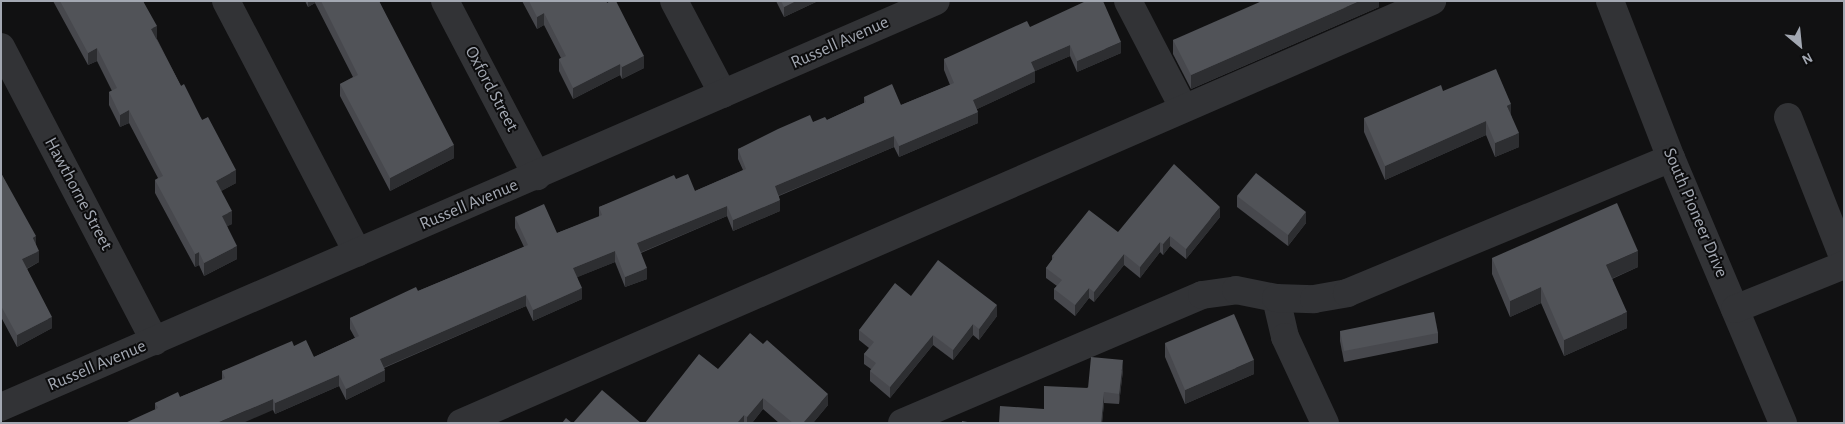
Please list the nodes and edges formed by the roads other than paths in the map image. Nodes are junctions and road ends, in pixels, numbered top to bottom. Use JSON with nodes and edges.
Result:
{"nodes":[{"id":1,"x":226,"y":1,"type":"edge"},
{"id":2,"x":445,"y":1,"type":"edge"},
{"id":3,"x":674,"y":1,"type":"edge"},
{"id":4,"x":936,"y":1,"type":"edge"},
{"id":5,"x":1128,"y":1,"type":"edge"},
{"id":6,"x":1432,"y":1,"type":"edge"},
{"id":7,"x":1610,"y":1,"type":"edge"},
{"id":8,"x":898,"y":9,"type":"edge"},
{"id":9,"x":1,"y":47,"type":"edge"},
{"id":10,"x":723,"y":94,"type":"junction"},
{"id":11,"x":1183,"y":107,"type":"junction"},
{"id":12,"x":1788,"y":117,"type":"dead end"},
{"id":13,"x":1671,"y":158,"type":"junction"},
{"id":14,"x":536,"y":176,"type":"junction"},
{"id":15,"x":358,"y":253,"type":"junction"},
{"id":16,"x":1844,"y":258,"type":"edge"},
{"id":17,"x":1844,"y":266,"type":"edge"},
{"id":18,"x":1276,"y":298,"type":"junction"},
{"id":19,"x":1735,"y":309,"type":"junction"},
{"id":20,"x":155,"y":341,"type":"junction"},
{"id":21,"x":1,"y":407,"type":"edge"},
{"id":22,"x":462,"y":423,"type":"edge"},
{"id":23,"x":902,"y":423,"type":"edge"},
{"id":24,"x":1324,"y":423,"type":"edge"},
{"id":25,"x":1783,"y":423,"type":"edge"}],
"edges":[{"from":1,"to":15,"type":"street"},
{"from":2,"to":14,"type":"street","name":"Oxford Street"},
{"from":3,"to":10,"type":"street"},
{"from":4,"to":8,"type":"street","name":"Russell Avenue"},
{"from":5,"to":11,"type":"street"},
{"from":6,"to":11,"type":"street"},
{"from":7,"to":13,"type":"street","name":"South Pioneer Drive"},
{"from":8,"to":10,"type":"street","name":"Russell Avenue"},
{"from":9,"to":20,"type":"street","name":"Hawthorne Street"},
{"from":10,"to":14,"type":"street","name":"Russell Avenue"},
{"from":11,"to":22,"type":"street"},
{"from":12,"to":16,"type":"street"},
{"from":13,"to":18,"type":"street"},
{"from":13,"to":19,"type":"street","name":"South Pioneer Drive"},
{"from":14,"to":15,"type":"street","name":"Russell Avenue"},
{"from":15,"to":20,"type":"street","name":"Russell Avenue"},
{"from":17,"to":19,"type":"street"},
{"from":18,"to":23,"type":"street"},
{"from":18,"to":24,"type":"street"},
{"from":19,"to":25,"type":"street","name":"South Pioneer Drive"},
{"from":20,"to":21,"type":"street","name":"Russell Avenue"}]}
